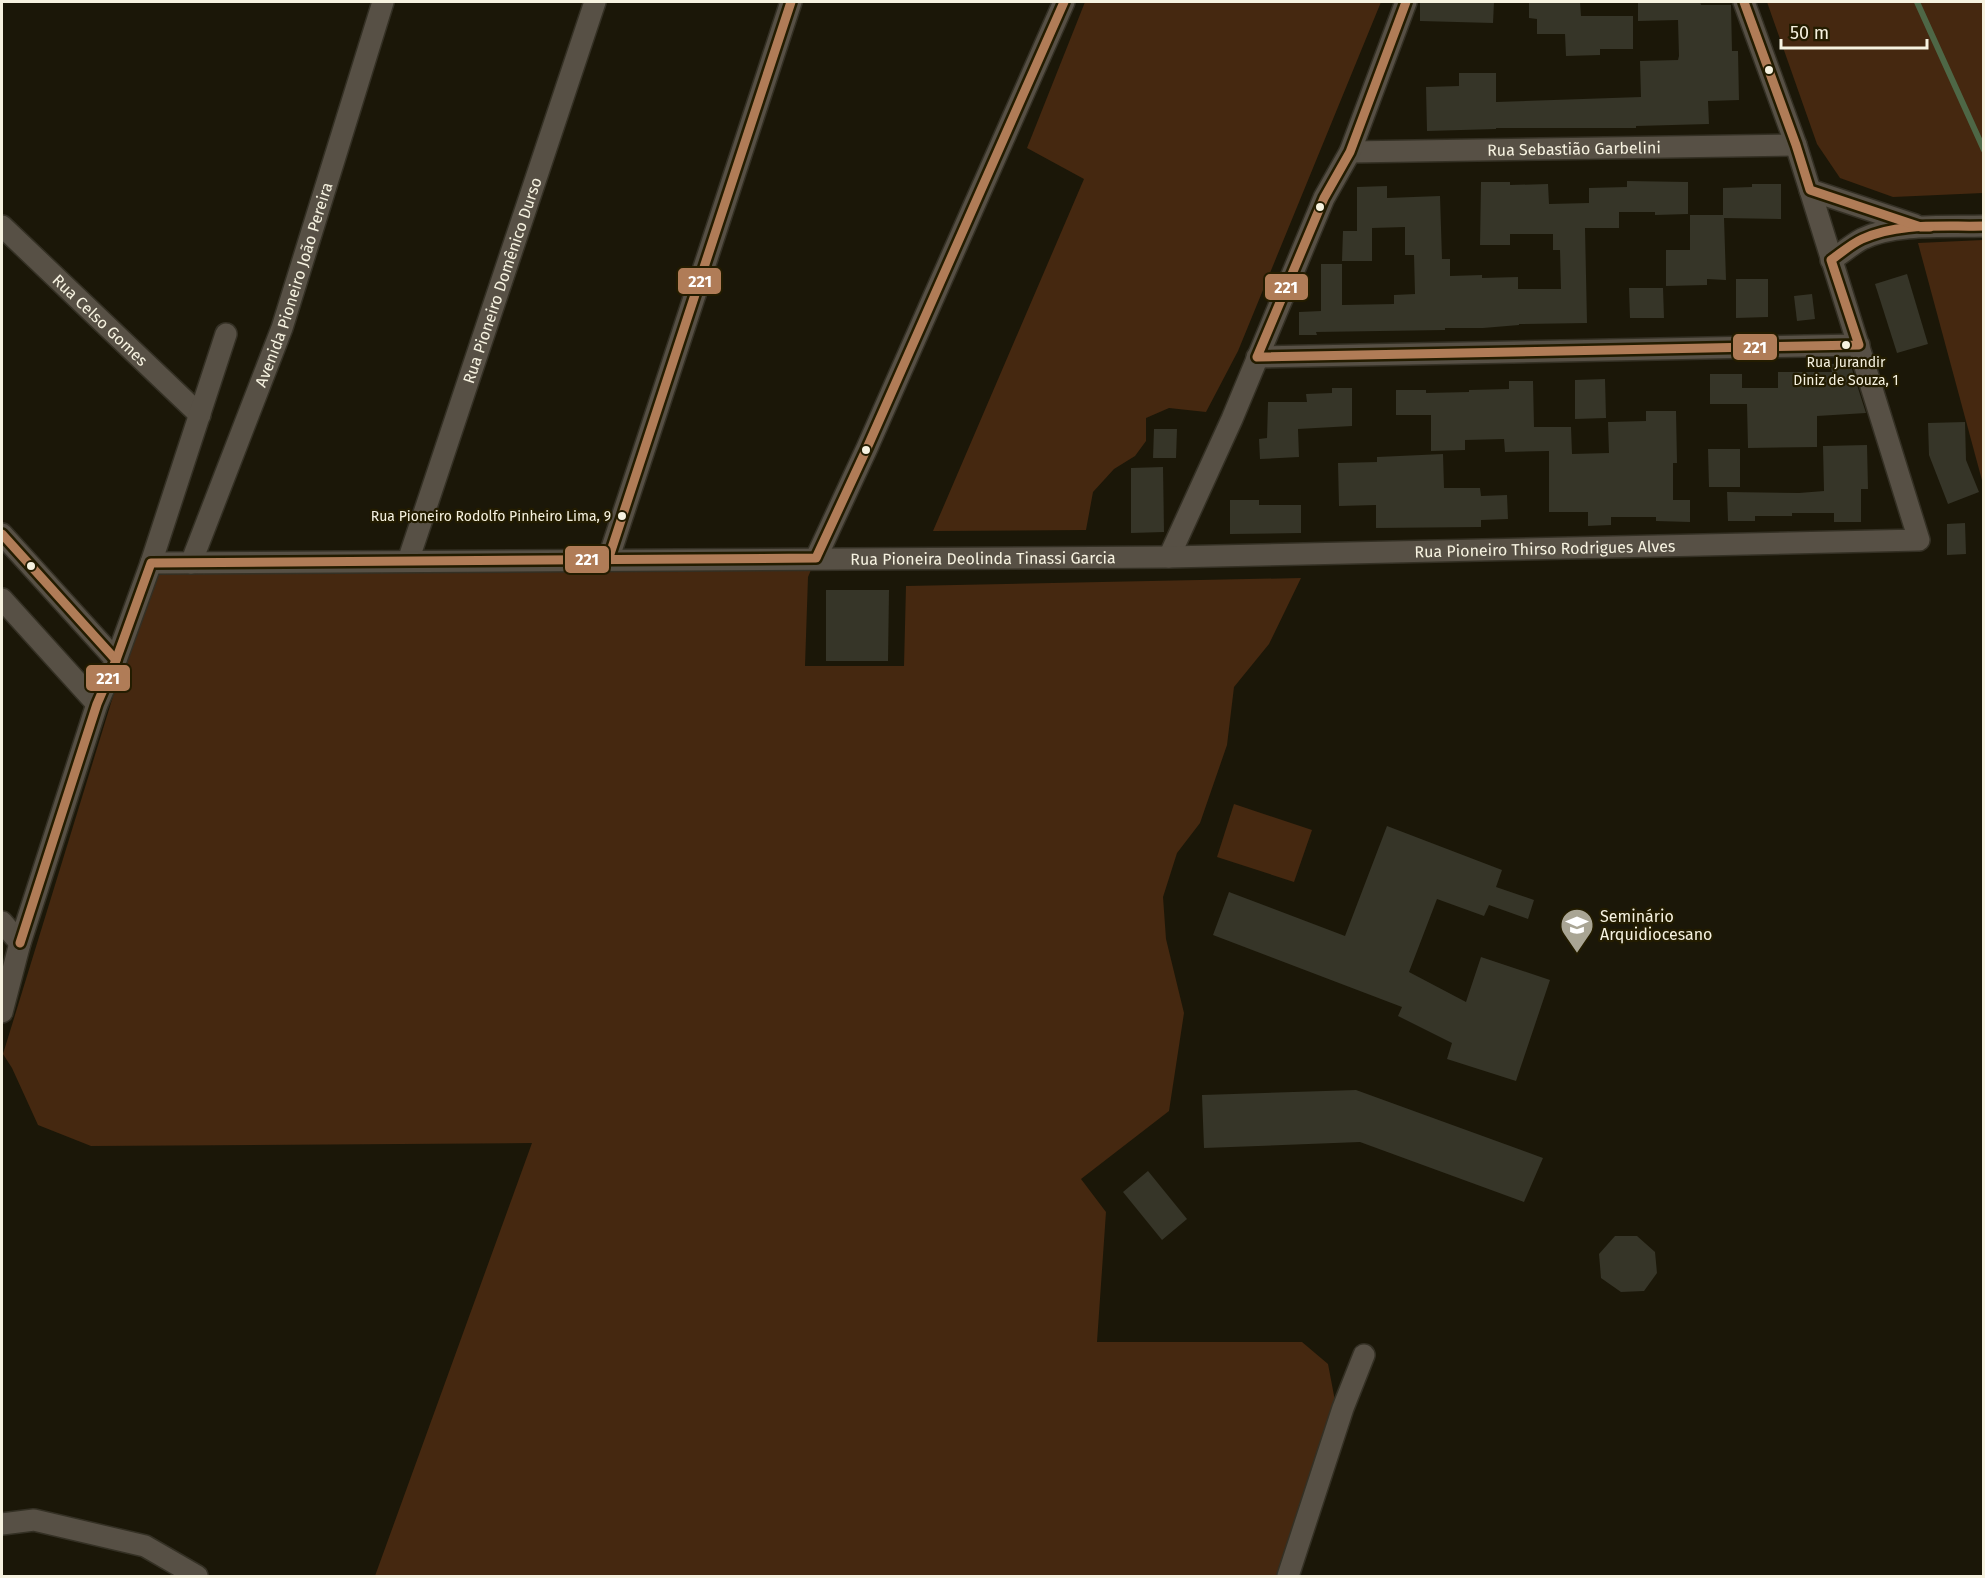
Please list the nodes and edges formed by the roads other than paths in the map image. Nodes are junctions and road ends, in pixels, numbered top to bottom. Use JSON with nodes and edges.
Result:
{"nodes":[{"id":1,"x":383,"y":2,"type":"edge"},
{"id":2,"x":595,"y":2,"type":"edge"},
{"id":3,"x":791,"y":2,"type":"edge"},
{"id":4,"x":1064,"y":2,"type":"edge"},
{"id":5,"x":1406,"y":2,"type":"edge"},
{"id":6,"x":1744,"y":2,"type":"edge"},
{"id":7,"x":1796,"y":145,"type":"junction"},
{"id":8,"x":1350,"y":152,"type":"junction"},
{"id":9,"x":1810,"y":190,"type":"junction"},
{"id":10,"x":2,"y":226,"type":"edge"},
{"id":11,"x":1978,"y":226,"type":"edge"},
{"id":12,"x":1921,"y":227,"type":"junction"},
{"id":13,"x":1831,"y":260,"type":"junction"},
{"id":14,"x":226,"y":334,"type":"dead end"},
{"id":15,"x":1859,"y":345,"type":"junction"},
{"id":16,"x":1257,"y":357,"type":"junction"},
{"id":17,"x":200,"y":415,"type":"junction"},
{"id":18,"x":2,"y":534,"type":"edge"},
{"id":19,"x":1169,"y":557,"type":"junction"},
{"id":20,"x":816,"y":558,"type":"junction"},
{"id":21,"x":608,"y":560,"type":"junction"},
{"id":22,"x":408,"y":561,"type":"junction"},
{"id":23,"x":152,"y":563,"type":"junction"},
{"id":24,"x":192,"y":563,"type":"junction"},
{"id":25,"x":2,"y":598,"type":"edge"},
{"id":26,"x":116,"y":660,"type":"junction"},
{"id":27,"x":97,"y":704,"type":"junction"},
{"id":28,"x":2,"y":922,"type":"edge"},
{"id":29,"x":20,"y":943,"type":"junction"},
{"id":30,"x":2,"y":1012,"type":"edge"},
{"id":31,"x":1364,"y":1355,"type":"dead end"},
{"id":32,"x":2,"y":1524,"type":"edge"},
{"id":33,"x":197,"y":1576,"type":"edge"},
{"id":34,"x":1288,"y":1576,"type":"edge"}],
"edges":[{"from":1,"to":24,"type":"street","name":"Avenida Pioneiro João Pereira"},
{"from":2,"to":22,"type":"street","name":"Rua Pioneiro Domênico Durso"},
{"from":3,"to":21,"type":"street"},
{"from":4,"to":20,"type":"street"},
{"from":5,"to":8,"type":"street"},
{"from":6,"to":7,"type":"street"},
{"from":7,"to":8,"type":"street","name":"Rua Sebastião Garbelini"},
{"from":7,"to":9,"type":"street"},
{"from":8,"to":16,"type":"street"},
{"from":9,"to":12,"type":"street"},
{"from":9,"to":13,"type":"street"},
{"from":10,"to":17,"type":"street","name":"Rua Celso Gomes"},
{"from":11,"to":12,"type":"street"},
{"from":12,"to":13,"type":"street"},
{"from":13,"to":15,"type":"street"},
{"from":14,"to":17,"type":"street"},
{"from":15,"to":16,"type":"street"},
{"from":15,"to":19,"type":"street","name":"Rua Pioneiro Thirso Rodrigues Alves"},
{"from":16,"to":19,"type":"street"},
{"from":17,"to":23,"type":"street"},
{"from":18,"to":26,"type":"street"},
{"from":19,"to":20,"type":"street","name":"Rua Pioneira Deolinda Tinassi Garcia"},
{"from":20,"to":21,"type":"street","name":"Rua Pioneira Deolinda Tinassi Garcia"},
{"from":21,"to":22,"type":"street","name":"Rua Pioneira Deolinda Tinassi Garcia"},
{"from":22,"to":24,"type":"street","name":"Rua Pioneira Deolinda Tinassi Garcia"},
{"from":23,"to":24,"type":"street","name":"Rua Pioneira Deolinda Tinassi Garcia"},
{"from":23,"to":26,"type":"street"},
{"from":25,"to":27,"type":"street"},
{"from":26,"to":27,"type":"street"},
{"from":27,"to":29,"type":"street"},
{"from":28,"to":29,"type":"street"},
{"from":29,"to":30,"type":"street"},
{"from":31,"to":34,"type":"street"},
{"from":32,"to":33,"type":"street"}]}
